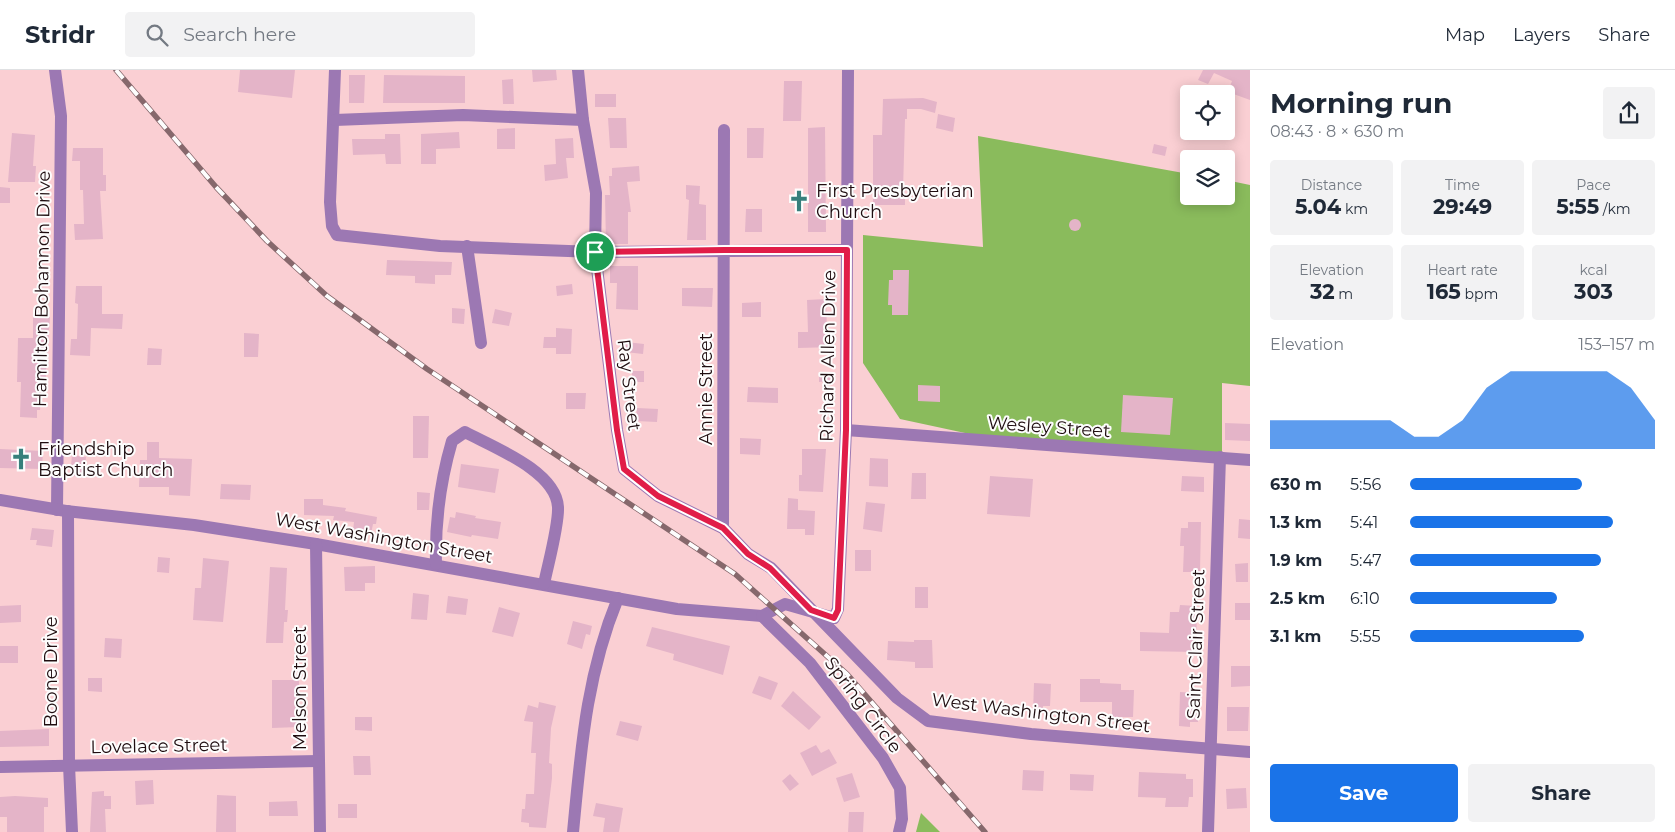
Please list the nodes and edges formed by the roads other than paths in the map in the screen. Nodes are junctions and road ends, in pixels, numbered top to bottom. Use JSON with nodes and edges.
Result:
{"nodes":[{"id":1,"x":55,"y":70,"type":"edge"},
{"id":2,"x":336,"y":70,"type":"edge"},
{"id":3,"x":578,"y":70,"type":"edge"},
{"id":4,"x":848,"y":70,"type":"edge"},
{"id":5,"x":335,"y":120,"type":"junction"},
{"id":6,"x":583,"y":120,"type":"junction"},
{"id":7,"x":724,"y":130,"type":"dead end"},
{"id":8,"x":467,"y":246,"type":"junction"},
{"id":9,"x":724,"y":250,"type":"junction"},
{"id":10,"x":847,"y":250,"type":"junction"},
{"id":11,"x":595,"y":252,"type":"junction"},
{"id":12,"x":481,"y":343,"type":"dead end"},
{"id":13,"x":846,"y":430,"type":"junction"},
{"id":14,"x":1220,"y":457,"type":"junction"},
{"id":15,"x":1250,"y":460,"type":"edge"},
{"id":16,"x":0,"y":500,"type":"edge"},
{"id":17,"x":63,"y":510,"type":"junction"},
{"id":18,"x":723,"y":528,"type":"junction"},
{"id":19,"x":316,"y":544,"type":"junction"},
{"id":20,"x":436,"y":564,"type":"junction"},
{"id":21,"x":544,"y":584,"type":"junction"},
{"id":22,"x":618,"y":598,"type":"junction"},
{"id":23,"x":811,"y":610,"type":"junction"},
{"id":24,"x":762,"y":616,"type":"junction"},
{"id":25,"x":1210,"y":750,"type":"junction"},
{"id":26,"x":1250,"y":752,"type":"edge"},
{"id":27,"x":318,"y":761,"type":"junction"},
{"id":28,"x":69,"y":765,"type":"junction"},
{"id":29,"x":0,"y":767,"type":"edge"},
{"id":30,"x":72,"y":832,"type":"edge"},
{"id":31,"x":320,"y":832,"type":"edge"},
{"id":32,"x":573,"y":832,"type":"edge"},
{"id":33,"x":899,"y":832,"type":"edge"},
{"id":34,"x":1208,"y":832,"type":"edge"}],
"edges":[{"from":1,"to":17,"type":"street","name":"Hamilton Bohannon Drive"},
{"from":2,"to":5,"type":"street"},
{"from":3,"to":6,"type":"street","name":"Ray Street"},
{"from":4,"to":10,"type":"street","name":"Richard Allen Drive"},
{"from":5,"to":6,"type":"street"},
{"from":5,"to":8,"type":"street"},
{"from":6,"to":11,"type":"street","name":"Ray Street"},
{"from":7,"to":9,"type":"street","name":"Annie Street"},
{"from":8,"to":11,"type":"street"},
{"from":8,"to":12,"type":"street"},
{"from":9,"to":10,"type":"street"},
{"from":9,"to":11,"type":"street"},
{"from":9,"to":18,"type":"street","name":"Annie Street"},
{"from":10,"to":13,"type":"street","name":"Richard Allen Drive"},
{"from":11,"to":18,"type":"street","name":"Ray Street"},
{"from":13,"to":14,"type":"street","name":"Wesley Street"},
{"from":13,"to":23,"type":"street","name":"Richard Allen Drive"},
{"from":14,"to":15,"type":"street","name":"Wesley Street"},
{"from":14,"to":25,"type":"street","name":"Saint Clair Street"},
{"from":16,"to":17,"type":"street","name":"West Washington Street"},
{"from":17,"to":19,"type":"street","name":"West Washington Street"},
{"from":17,"to":28,"type":"street","name":"Boone Drive"},
{"from":18,"to":23,"type":"street","name":"Ray Street"},
{"from":19,"to":20,"type":"street","name":"West Washington Street"},
{"from":19,"to":27,"type":"street","name":"Melson Street"},
{"from":20,"to":21,"type":"street","name":"West Washington Street"},
{"from":20,"to":21,"type":"street"},
{"from":21,"to":22,"type":"street","name":"West Washington Street"},
{"from":22,"to":24,"type":"street","name":"West Washington Street"},
{"from":22,"to":32,"type":"street"},
{"from":23,"to":24,"type":"street"},
{"from":23,"to":25,"type":"street","name":"West Washington Street"},
{"from":24,"to":33,"type":"street","name":"Spring Circle"},
{"from":25,"to":26,"type":"street","name":"West Washington Street"},
{"from":25,"to":34,"type":"street","name":"Saint Clair Street"},
{"from":27,"to":28,"type":"street","name":"Lovelace Street"},
{"from":27,"to":31,"type":"street","name":"Melson Street"},
{"from":28,"to":29,"type":"street","name":"Lovelace Street"},
{"from":28,"to":30,"type":"street","name":"Boone Drive"}]}
